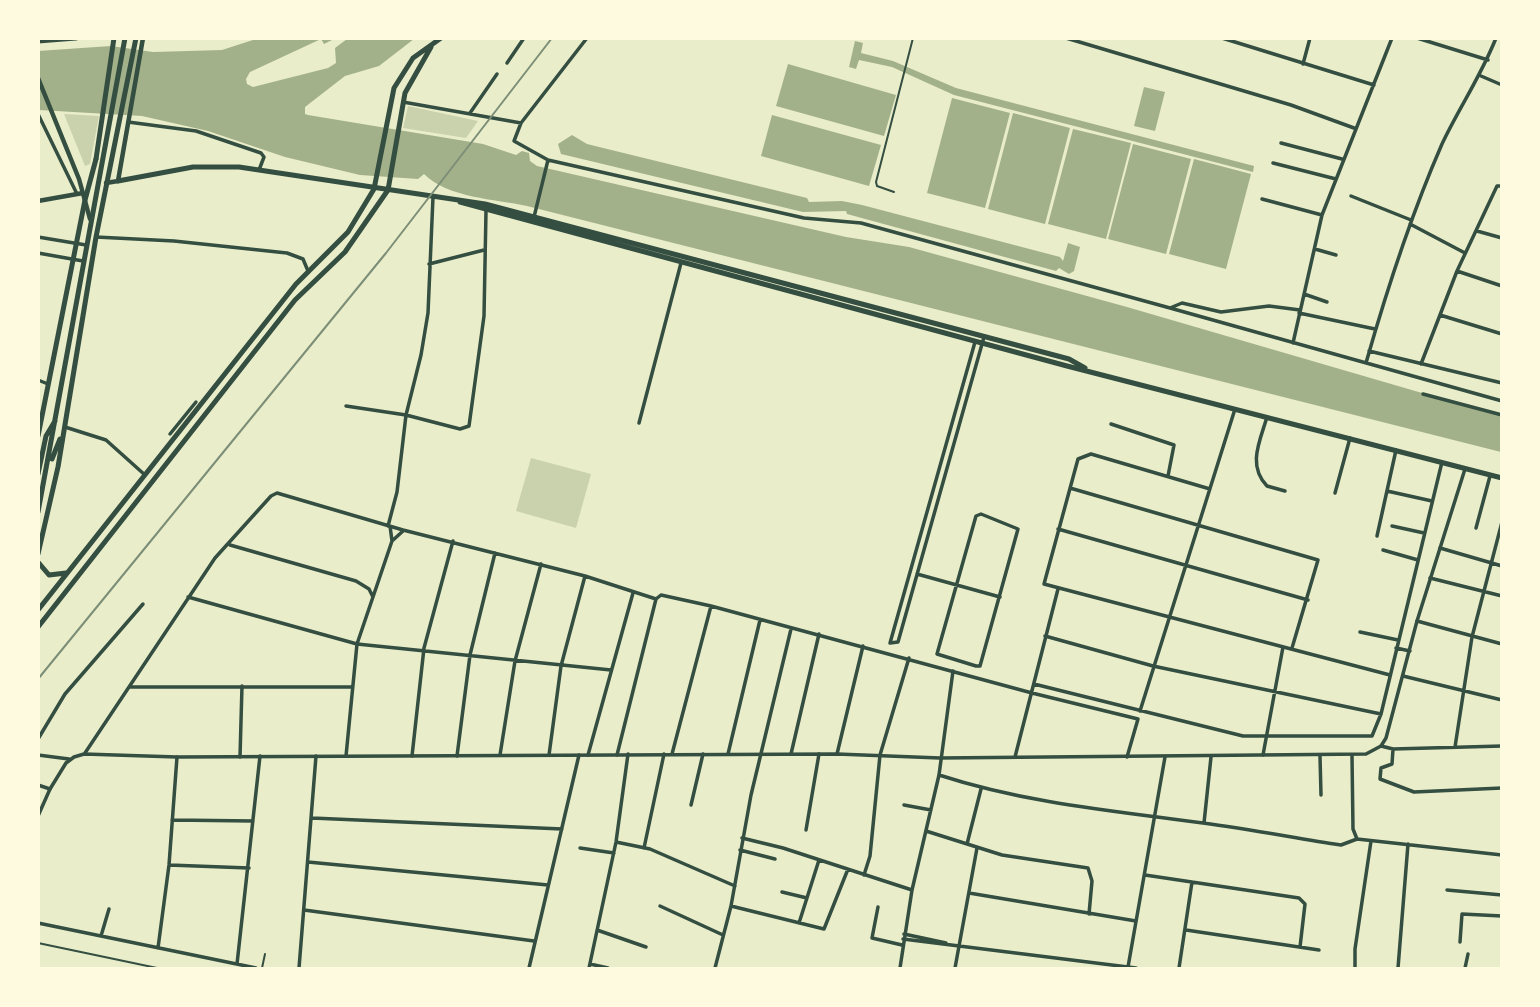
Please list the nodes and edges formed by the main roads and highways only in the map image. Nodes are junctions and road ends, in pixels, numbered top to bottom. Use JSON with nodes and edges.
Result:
{"nodes":[{"id":1,"x":76,"y":38,"type":"edge"},
{"id":2,"x":143,"y":38,"type":"edge"},
{"id":3,"x":441,"y":38,"type":"edge"},
{"id":4,"x":125,"y":39,"type":"edge"},
{"id":5,"x":114,"y":40,"type":"edge"},
{"id":6,"x":136,"y":40,"type":"edge"},
{"id":7,"x":38,"y":41,"type":"edge"},
{"id":8,"x":431,"y":47,"type":"junction"},
{"id":9,"x":38,"y":78,"type":"edge"},
{"id":10,"x":96,"y":159,"type":"junction"},
{"id":11,"x":99,"y":179,"type":"junction"},
{"id":12,"x":118,"y":181,"type":"junction"},
{"id":13,"x":106,"y":183,"type":"junction"},
{"id":14,"x":374,"y":189,"type":"junction"},
{"id":15,"x":388,"y":190,"type":"junction"},
{"id":16,"x":80,"y":193,"type":"junction"},
{"id":17,"x":85,"y":200,"type":"junction"},
{"id":18,"x":38,"y":201,"type":"edge"},
{"id":19,"x":460,"y":202,"type":"junction"},
{"id":20,"x":90,"y":219,"type":"junction"},
{"id":21,"x":579,"y":232,"type":"junction"},
{"id":22,"x":868,"y":309,"type":"junction"},
{"id":23,"x":42,"y":404,"type":"edge"},
{"id":24,"x":55,"y":419,"type":"junction"},
{"id":25,"x":63,"y":429,"type":"junction"},
{"id":26,"x":38,"y":436,"type":"edge"},
{"id":27,"x":49,"y":467,"type":"junction"},
{"id":28,"x":38,"y":474,"type":"edge"},
{"id":29,"x":1502,"y":478,"type":"edge"},
{"id":30,"x":39,"y":511,"type":"edge"},
{"id":31,"x":38,"y":554,"type":"edge"},
{"id":32,"x":38,"y":562,"type":"edge"},
{"id":33,"x":70,"y":570,"type":"junction"},
{"id":34,"x":38,"y":610,"type":"edge"},
{"id":35,"x":38,"y":627,"type":"edge"}],
"edges":[{"from":1,"to":7,"type":"main road"},
{"from":2,"to":12,"type":"main road"},
{"from":3,"to":8,"type":"main road"},
{"from":4,"to":11,"type":"main road"},
{"from":5,"to":10,"type":"main road"},
{"from":6,"to":13,"type":"main road"},
{"from":8,"to":14,"type":"main road"},
{"from":8,"to":15,"type":"main road"},
{"from":9,"to":16,"type":"main road"},
{"from":10,"to":11,"type":"main road"},
{"from":10,"to":17,"type":"main road"},
{"from":11,"to":20,"type":"main road"},
{"from":12,"to":13,"type":"main road"},
{"from":12,"to":14,"type":"main road"},
{"from":13,"to":25,"type":"main road"},
{"from":14,"to":15,"type":"main road"},
{"from":14,"to":33,"type":"main road"},
{"from":15,"to":19,"type":"main road"},
{"from":15,"to":35,"type":"main road"},
{"from":16,"to":17,"type":"main road"},
{"from":16,"to":18,"type":"main road"},
{"from":17,"to":20,"type":"main road"},
{"from":17,"to":23,"type":"main road"},
{"from":19,"to":21,"type":"main road"},
{"from":19,"to":21,"type":"main road"},
{"from":20,"to":24,"type":"main road"},
{"from":21,"to":22,"type":"main road"},
{"from":21,"to":22,"type":"main road"},
{"from":22,"to":29,"type":"main road"},
{"from":23,"to":26,"type":"main road"},
{"from":24,"to":27,"type":"main road"},
{"from":24,"to":28,"type":"main road"},
{"from":25,"to":27,"type":"main road"},
{"from":25,"to":31,"type":"main road"},
{"from":27,"to":30,"type":"main road"},
{"from":32,"to":33,"type":"main road"},
{"from":33,"to":34,"type":"main road"}]}
